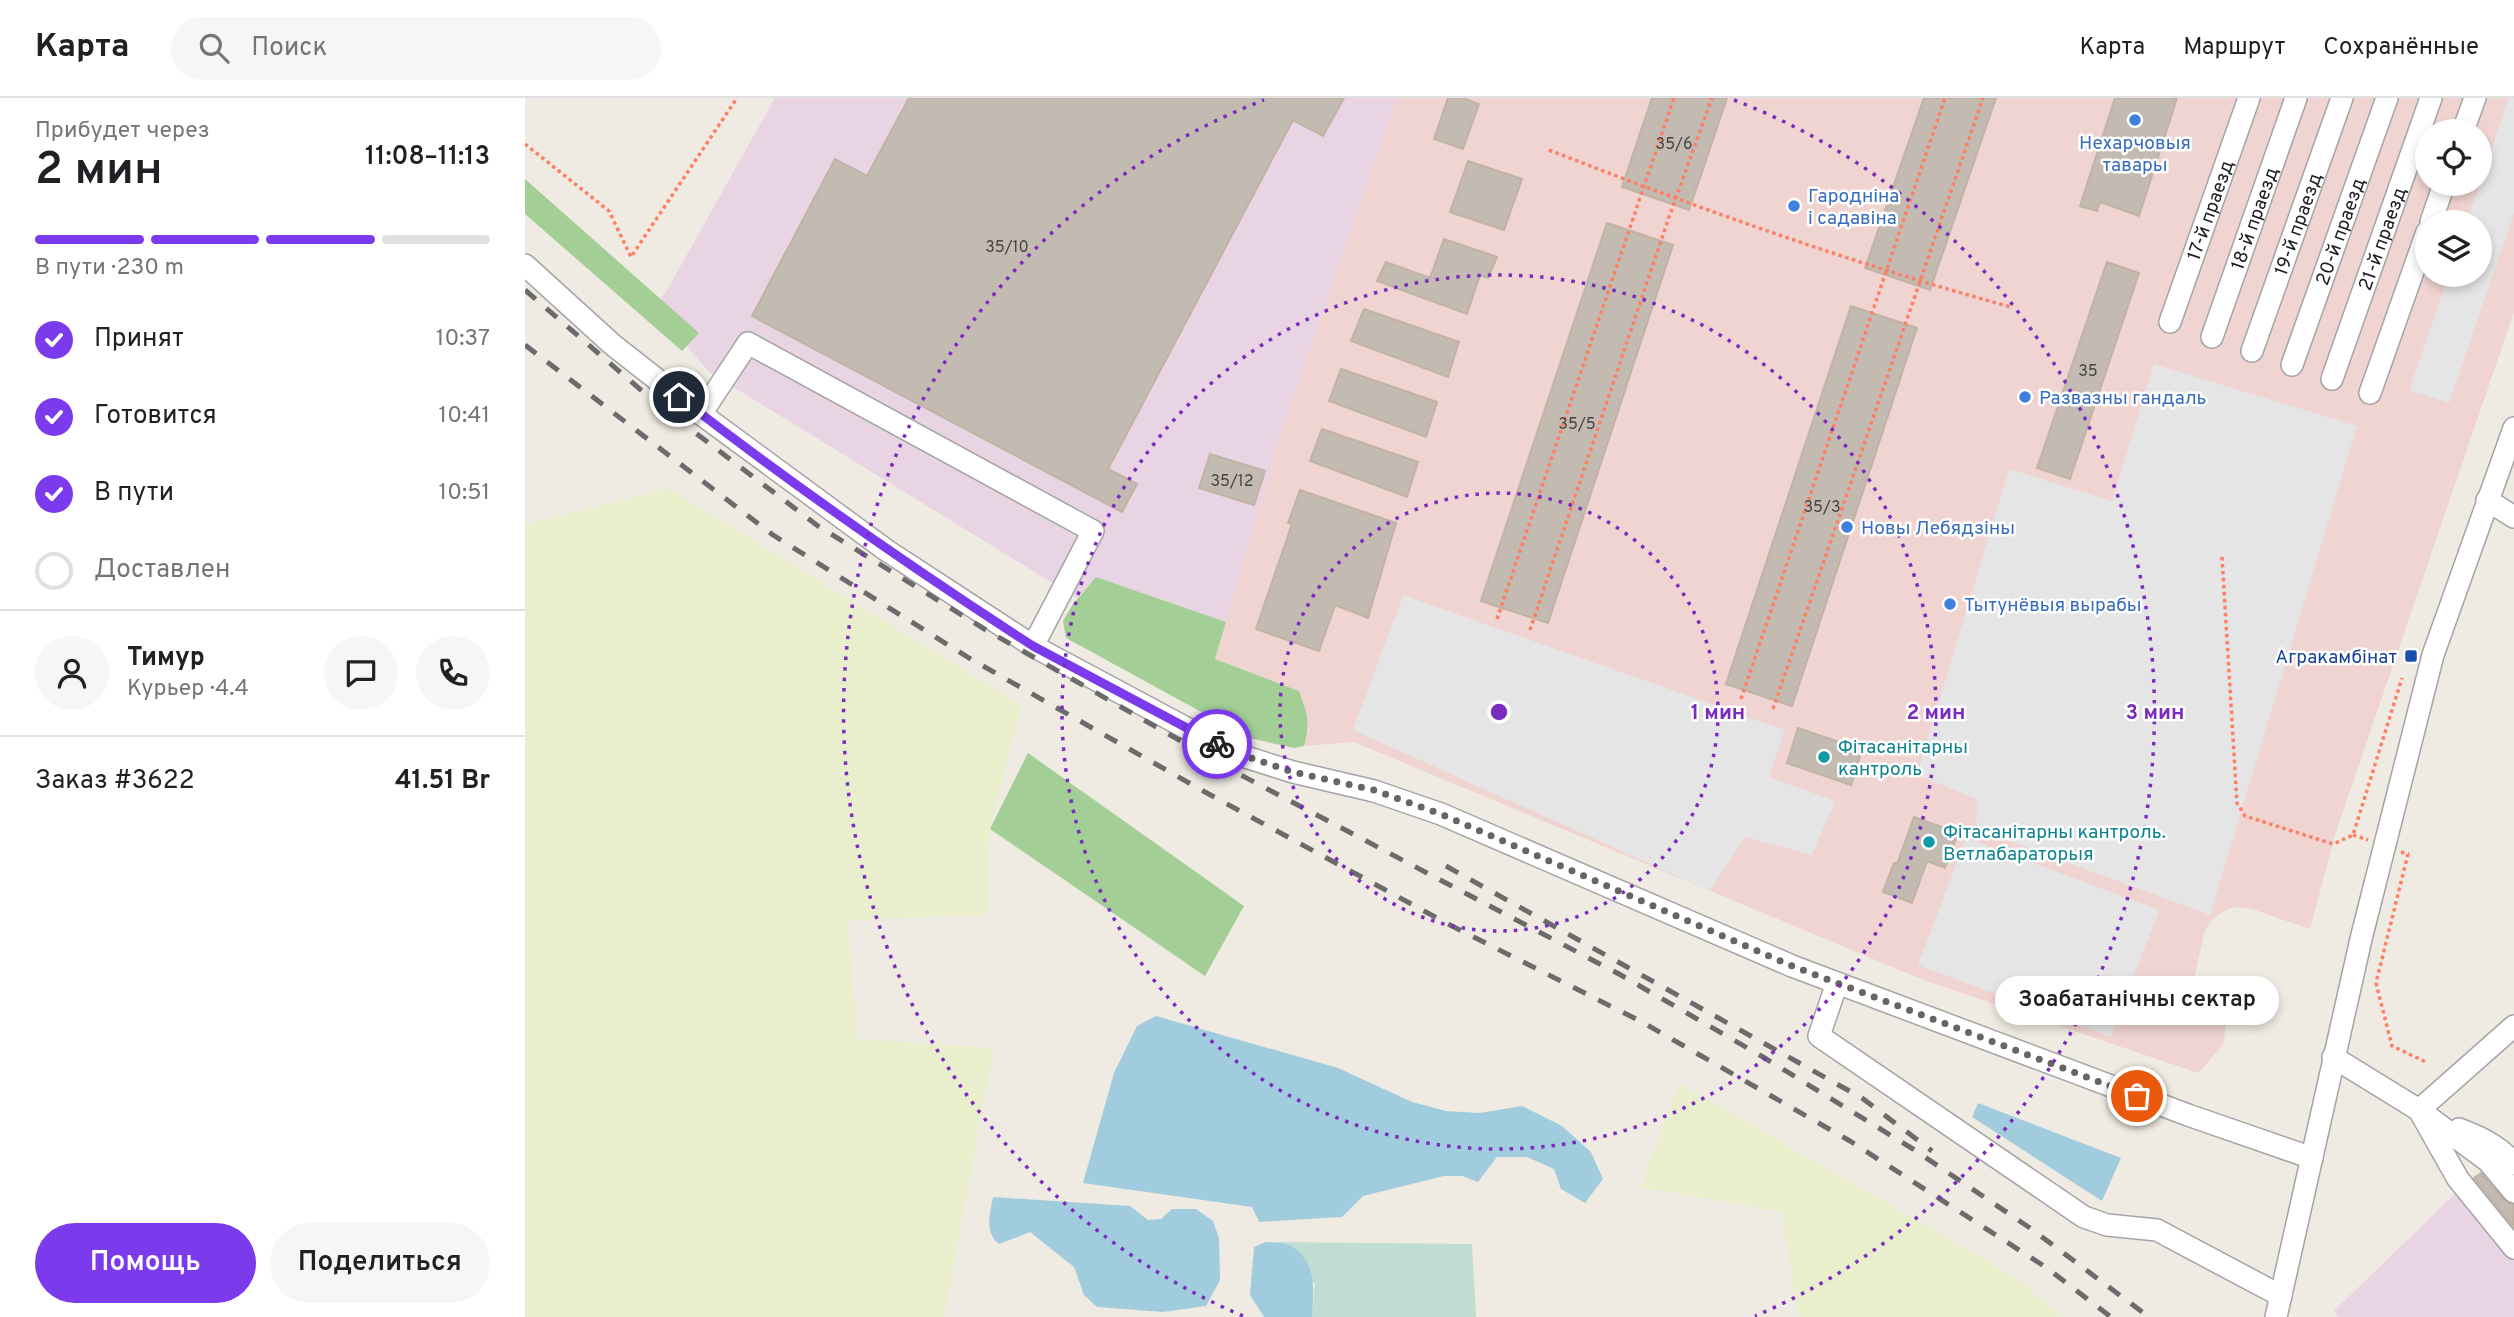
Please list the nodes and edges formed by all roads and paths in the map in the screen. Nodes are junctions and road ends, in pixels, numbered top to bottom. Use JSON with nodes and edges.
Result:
{"nodes":[{"id":1,"x":737,"y":98,"type":"edge"},
{"id":2,"x":1674,"y":98,"type":"edge"},
{"id":3,"x":1711,"y":98,"type":"edge"},
{"id":4,"x":1945,"y":98,"type":"edge"},
{"id":5,"x":1983,"y":98,"type":"edge"},
{"id":6,"x":2249,"y":98,"type":"edge"},
{"id":7,"x":2296,"y":98,"type":"edge"},
{"id":8,"x":2341,"y":98,"type":"edge"},
{"id":9,"x":2387,"y":98,"type":"edge"},
{"id":10,"x":2431,"y":98,"type":"edge"},
{"id":11,"x":2475,"y":98,"type":"edge"},
{"id":12,"x":2467,"y":119,"type":"edge"},
{"id":13,"x":525,"y":144,"type":"edge"},
{"id":14,"x":1549,"y":150,"type":"dead end"},
{"id":15,"x":1644,"y":187,"type":"junction"},
{"id":16,"x":1676,"y":198,"type":"junction"},
{"id":17,"x":525,"y":265,"type":"edge"},
{"id":18,"x":2415,"y":266,"type":"edge"},
{"id":19,"x":1887,"y":271,"type":"junction"},
{"id":20,"x":1918,"y":282,"type":"junction"},
{"id":21,"x":2011,"y":307,"type":"dead end"},
{"id":22,"x":2169,"y":322,"type":"dead end"},
{"id":23,"x":2212,"y":337,"type":"dead end"},
{"id":24,"x":2252,"y":351,"type":"dead end"},
{"id":25,"x":2293,"y":365,"type":"dead end"},
{"id":26,"x":2332,"y":379,"type":"dead end"},
{"id":27,"x":2370,"y":393,"type":"dead end"},
{"id":28,"x":701,"y":414,"type":"junction"},
{"id":29,"x":2514,"y":428,"type":"edge"},
{"id":30,"x":2487,"y":500,"type":"junction"},
{"id":31,"x":2514,"y":517,"type":"edge"},
{"id":32,"x":2222,"y":557,"type":"dead end"},
{"id":33,"x":1497,"y":619,"type":"dead end"},
{"id":34,"x":1530,"y":630,"type":"dead end"},
{"id":35,"x":1033,"y":646,"type":"junction"},
{"id":36,"x":2402,"y":678,"type":"dead end"},
{"id":37,"x":1741,"y":699,"type":"dead end"},
{"id":38,"x":1773,"y":709,"type":"dead end"},
{"id":39,"x":2353,"y":835,"type":"junction"},
{"id":40,"x":2385,"y":846,"type":"junction"},
{"id":41,"x":1837,"y":983,"type":"junction"},
{"id":42,"x":2514,"y":1026,"type":"edge"},
{"id":43,"x":2333,"y":1057,"type":"junction"},
{"id":44,"x":2426,"y":1062,"type":"dead end"},
{"id":45,"x":2422,"y":1112,"type":"junction"},
{"id":46,"x":2312,"y":1158,"type":"junction"},
{"id":47,"x":2514,"y":1164,"type":"edge"},
{"id":48,"x":2514,"y":1192,"type":"edge"},
{"id":49,"x":2514,"y":1248,"type":"edge"},
{"id":50,"x":2279,"y":1307,"type":"edge"}],
"edges":[{"from":1,"to":13,"type":"path"},
{"from":2,"to":15,"type":"path"},
{"from":3,"to":16,"type":"path"},
{"from":4,"to":19,"type":"path"},
{"from":5,"to":20,"type":"path"},
{"from":6,"to":22,"type":"street","name":"17-й праезд"},
{"from":7,"to":23,"type":"street","name":"18-й праезд"},
{"from":8,"to":24,"type":"street","name":"19-й праезд"},
{"from":9,"to":25,"type":"street","name":"20-й праезд"},
{"from":10,"to":26,"type":"street","name":"21-й праезд"},
{"from":11,"to":12,"type":"street"},
{"from":14,"to":15,"type":"path"},
{"from":15,"to":16,"type":"path"},
{"from":15,"to":33,"type":"path"},
{"from":16,"to":19,"type":"path"},
{"from":16,"to":34,"type":"path"},
{"from":17,"to":28,"type":"street"},
{"from":18,"to":27,"type":"street"},
{"from":19,"to":20,"type":"path"},
{"from":19,"to":37,"type":"path"},
{"from":20,"to":21,"type":"path"},
{"from":20,"to":38,"type":"path"},
{"from":28,"to":35,"type":"street"},
{"from":28,"to":35,"type":"street"},
{"from":29,"to":30,"type":"street"},
{"from":30,"to":31,"type":"street"},
{"from":30,"to":40,"type":"street"},
{"from":32,"to":39,"type":"path"},
{"from":35,"to":41,"type":"street"},
{"from":36,"to":39,"type":"path"},
{"from":39,"to":40,"type":"path"},
{"from":40,"to":43,"type":"street"},
{"from":40,"to":44,"type":"path"},
{"from":41,"to":46,"type":"street"},
{"from":41,"to":50,"type":"street"},
{"from":42,"to":45,"type":"street"},
{"from":43,"to":45,"type":"street"},
{"from":43,"to":46,"type":"street"},
{"from":45,"to":47,"type":"street"},
{"from":45,"to":48,"type":"street"},
{"from":45,"to":49,"type":"street"},
{"from":46,"to":50,"type":"street"}]}
